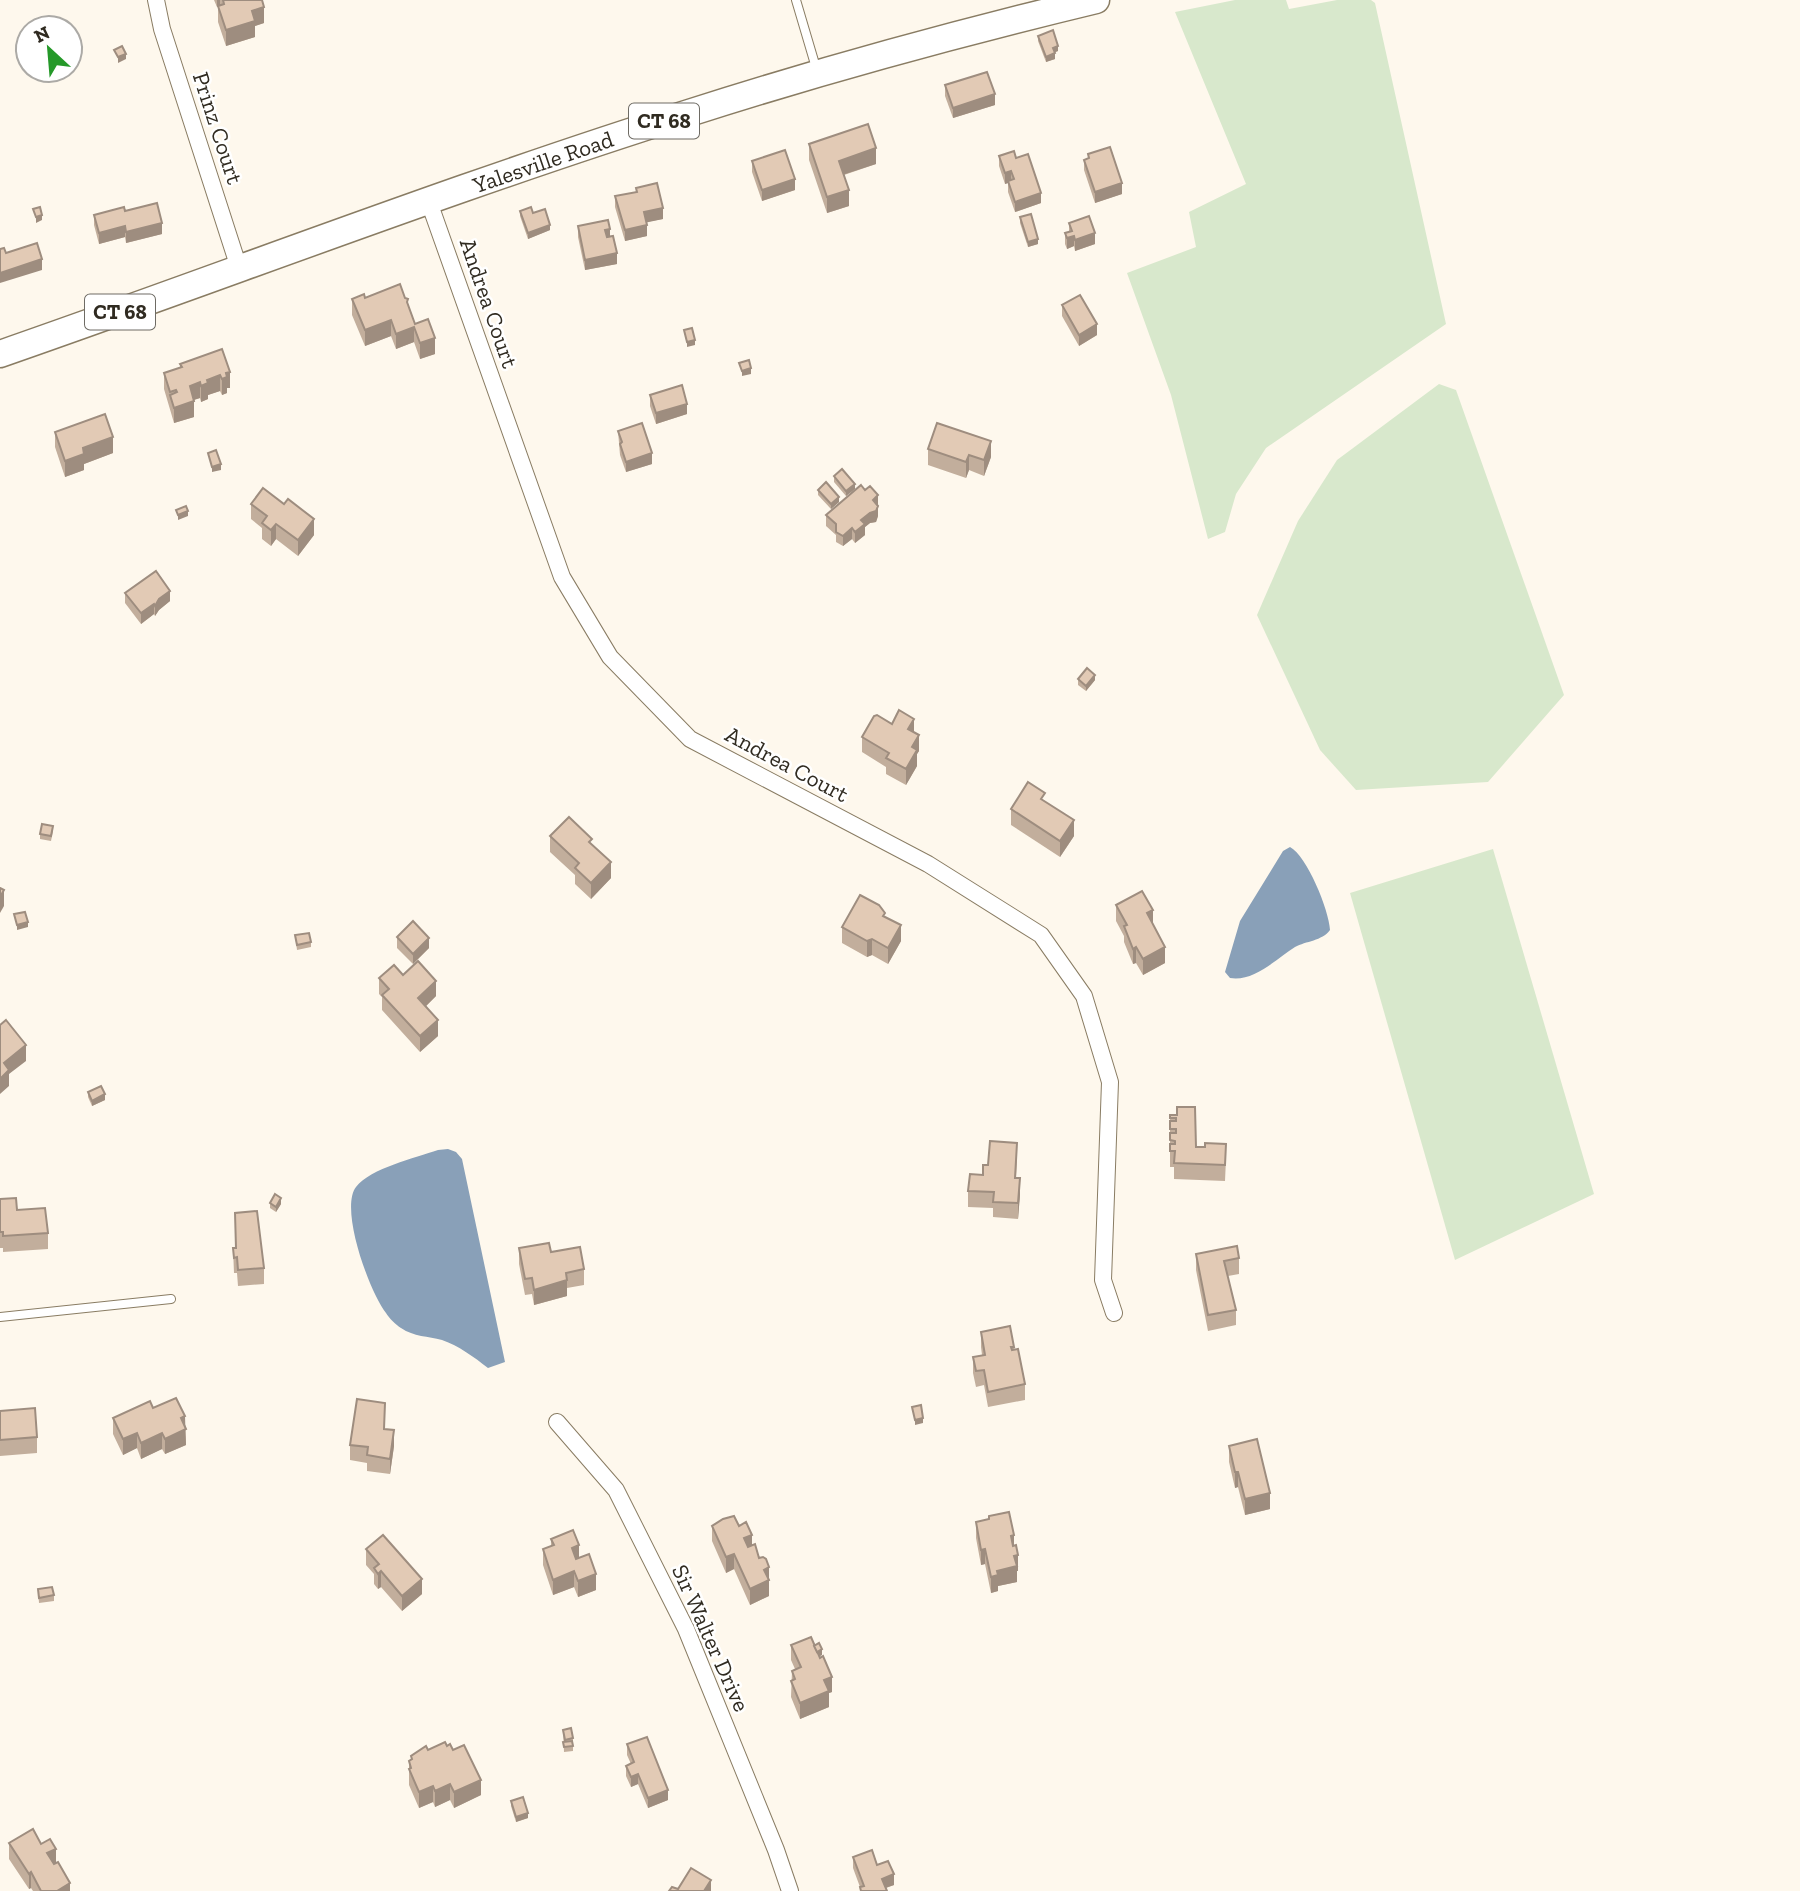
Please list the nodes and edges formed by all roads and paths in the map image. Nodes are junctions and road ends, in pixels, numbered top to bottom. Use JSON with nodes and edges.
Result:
{"nodes":[{"id":1,"x":156,"y":0,"type":"edge"},
{"id":2,"x":796,"y":0,"type":"edge"},
{"id":3,"x":1096,"y":0,"type":"edge"},
{"id":4,"x":818,"y":73,"type":"junction"},
{"id":5,"x":429,"y":202,"type":"junction"},
{"id":6,"x":239,"y":268,"type":"junction"},
{"id":7,"x":0,"y":354,"type":"edge"},
{"id":8,"x":171,"y":1299,"type":"dead end"},
{"id":9,"x":1114,"y":1313,"type":"dead end"},
{"id":10,"x":0,"y":1317,"type":"edge"},
{"id":11,"x":557,"y":1422,"type":"dead end"},
{"id":12,"x":790,"y":1891,"type":"edge"}],
"edges":[{"from":1,"to":6,"type":"street","name":"Prinz Court"},
{"from":2,"to":4,"type":"lane"},
{"from":3,"to":4,"type":"main road","name":"Yalesville Road","number":"CT 68"},
{"from":4,"to":5,"type":"main road","name":"Yalesville Road","number":"CT 68"},
{"from":5,"to":6,"type":"main road","name":"Yalesville Road","number":"CT 68"},
{"from":5,"to":9,"type":"street","name":"Andrea Court"},
{"from":6,"to":7,"type":"main road","name":"Yalesville Road","number":"CT 68"},
{"from":8,"to":10,"type":"lane"},
{"from":11,"to":12,"type":"street","name":"Sir Walter Drive"}]}
